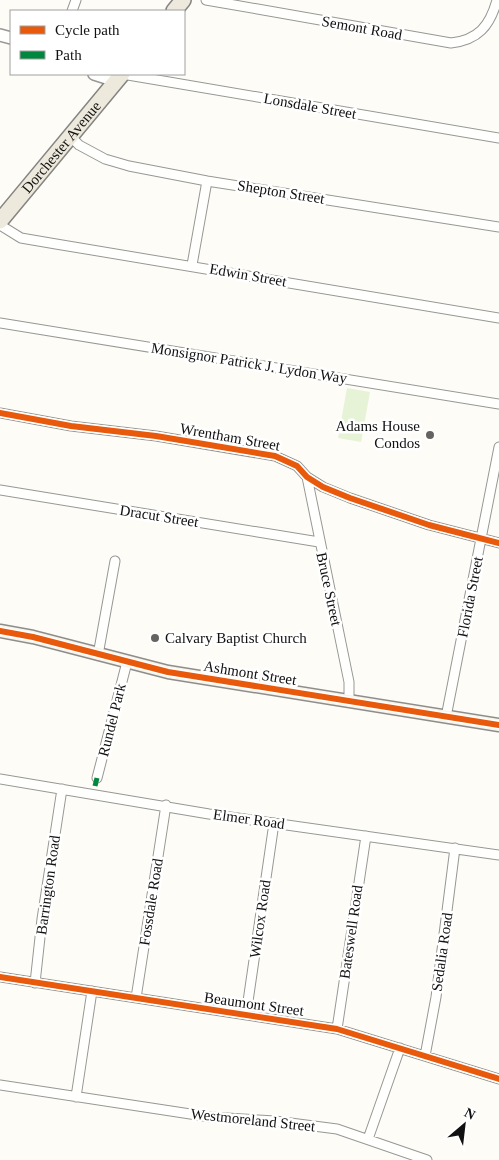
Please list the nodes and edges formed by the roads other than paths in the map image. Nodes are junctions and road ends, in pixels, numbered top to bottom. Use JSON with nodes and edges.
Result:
{"nodes":[{"id":1,"x":183,"y":0,"type":"edge"},
{"id":2,"x":206,"y":0,"type":"edge"},
{"id":3,"x":497,"y":0,"type":"edge"},
{"id":4,"x":175,"y":10,"type":"edge"},
{"id":5,"x":107,"y":75,"type":"edge"},
{"id":6,"x":120,"y":76,"type":"edge"},
{"id":7,"x":70,"y":136,"type":"junction"},
{"id":8,"x":499,"y":138,"type":"edge"},
{"id":9,"x":207,"y":181,"type":"junction"},
{"id":10,"x":0,"y":220,"type":"edge"},
{"id":11,"x":0,"y":225,"type":"edge"},
{"id":12,"x":499,"y":227,"type":"edge"},
{"id":13,"x":192,"y":265,"type":"junction"},
{"id":14,"x":499,"y":318,"type":"edge"},
{"id":15,"x":0,"y":323,"type":"edge"},
{"id":16,"x":499,"y":404,"type":"edge"},
{"id":17,"x":0,"y":413,"type":"edge"},
{"id":18,"x":499,"y":447,"type":"edge"},
{"id":19,"x":307,"y":477,"type":"junction"},
{"id":20,"x":0,"y":490,"type":"edge"},
{"id":21,"x":482,"y":540,"type":"junction"},
{"id":22,"x":319,"y":542,"type":"junction"},
{"id":23,"x":499,"y":543,"type":"edge"},
{"id":24,"x":115,"y":561,"type":"dead end"},
{"id":25,"x":0,"y":631,"type":"edge"},
{"id":26,"x":98,"y":655,"type":"junction"},
{"id":27,"x":127,"y":662,"type":"junction"},
{"id":28,"x":349,"y":702,"type":"junction"},
{"id":29,"x":446,"y":717,"type":"junction"},
{"id":30,"x":499,"y":725,"type":"edge"},
{"id":31,"x":97,"y":778,"type":"dead end"},
{"id":32,"x":0,"y":779,"type":"edge"},
{"id":33,"x":62,"y":788,"type":"junction"},
{"id":34,"x":166,"y":805,"type":"junction"},
{"id":35,"x":274,"y":822,"type":"junction"},
{"id":36,"x":366,"y":836,"type":"junction"},
{"id":37,"x":455,"y":848,"type":"junction"},
{"id":38,"x":499,"y":855,"type":"edge"},
{"id":39,"x":0,"y":977,"type":"edge"},
{"id":40,"x":35,"y":983,"type":"junction"},
{"id":41,"x":92,"y":991,"type":"junction"},
{"id":42,"x":136,"y":998,"type":"junction"},
{"id":43,"x":246,"y":1016,"type":"junction"},
{"id":44,"x":337,"y":1028,"type":"junction"},
{"id":45,"x":400,"y":1048,"type":"junction"},
{"id":46,"x":425,"y":1056,"type":"junction"},
{"id":47,"x":499,"y":1079,"type":"edge"},
{"id":48,"x":0,"y":1085,"type":"edge"},
{"id":49,"x":76,"y":1097,"type":"junction"},
{"id":50,"x":368,"y":1139,"type":"junction"},
{"id":51,"x":426,"y":1160,"type":"edge"}],
"edges":[{"from":1,"to":4,"type":"main road"},
{"from":2,"to":3,"type":"street","name":"Semont Road"},
{"from":5,"to":6,"type":"street"},
{"from":6,"to":7,"type":"main road","name":"Dorchester Avenue"},
{"from":6,"to":8,"type":"street","name":"Lonsdale Street"},
{"from":7,"to":9,"type":"street","name":"Shepton Street"},
{"from":7,"to":10,"type":"main road","name":"Dorchester Avenue"},
{"from":9,"to":12,"type":"street","name":"Shepton Street"},
{"from":9,"to":13,"type":"street"},
{"from":11,"to":13,"type":"street","name":"Edwin Street"},
{"from":13,"to":14,"type":"street","name":"Edwin Street"},
{"from":15,"to":16,"type":"street","name":"Monsignor Patrick J. Lydon Way"},
{"from":17,"to":19,"type":"street","name":"Wrentham Street"},
{"from":18,"to":21,"type":"street","name":"Florida Street"},
{"from":19,"to":21,"type":"street","name":"Wrentham Street"},
{"from":19,"to":22,"type":"street","name":"Bruce Street"},
{"from":20,"to":22,"type":"street","name":"Dracut Street"},
{"from":21,"to":23,"type":"street","name":"Wrentham Street"},
{"from":21,"to":29,"type":"street","name":"Florida Street"},
{"from":22,"to":28,"type":"street","name":"Bruce Street"},
{"from":24,"to":26,"type":"street"},
{"from":25,"to":26,"type":"main road","name":"Ashmont Street"},
{"from":26,"to":27,"type":"main road","name":"Ashmont Street"},
{"from":27,"to":28,"type":"main road","name":"Ashmont Street"},
{"from":27,"to":31,"type":"street","name":"Rundel Park"},
{"from":28,"to":29,"type":"main road","name":"Ashmont Street"},
{"from":29,"to":30,"type":"main road","name":"Ashmont Street"},
{"from":32,"to":33,"type":"street","name":"Elmer Road"},
{"from":33,"to":34,"type":"street","name":"Elmer Road"},
{"from":33,"to":40,"type":"street","name":"Barrington Road"},
{"from":34,"to":35,"type":"street","name":"Elmer Road"},
{"from":34,"to":42,"type":"street","name":"Fossdale Road"},
{"from":35,"to":36,"type":"street","name":"Elmer Road"},
{"from":35,"to":43,"type":"street","name":"Wilcox Road"},
{"from":36,"to":37,"type":"street","name":"Elmer Road"},
{"from":36,"to":44,"type":"street","name":"Bateswell Road"},
{"from":37,"to":38,"type":"street","name":"Elmer Road"},
{"from":37,"to":46,"type":"street","name":"Sedalia Road"},
{"from":39,"to":40,"type":"street","name":"Beaumont Street"},
{"from":40,"to":41,"type":"street","name":"Beaumont Street"},
{"from":41,"to":42,"type":"street","name":"Beaumont Street"},
{"from":41,"to":49,"type":"street"},
{"from":42,"to":43,"type":"street","name":"Beaumont Street"},
{"from":43,"to":44,"type":"street","name":"Beaumont Street"},
{"from":44,"to":45,"type":"street","name":"Beaumont Street"},
{"from":45,"to":46,"type":"street","name":"Beaumont Street"},
{"from":45,"to":50,"type":"street"},
{"from":46,"to":47,"type":"street","name":"Beaumont Street"},
{"from":48,"to":49,"type":"street","name":"Westmoreland Street"},
{"from":49,"to":50,"type":"street","name":"Westmoreland Street"},
{"from":50,"to":51,"type":"street","name":"Westmoreland Street"}]}
